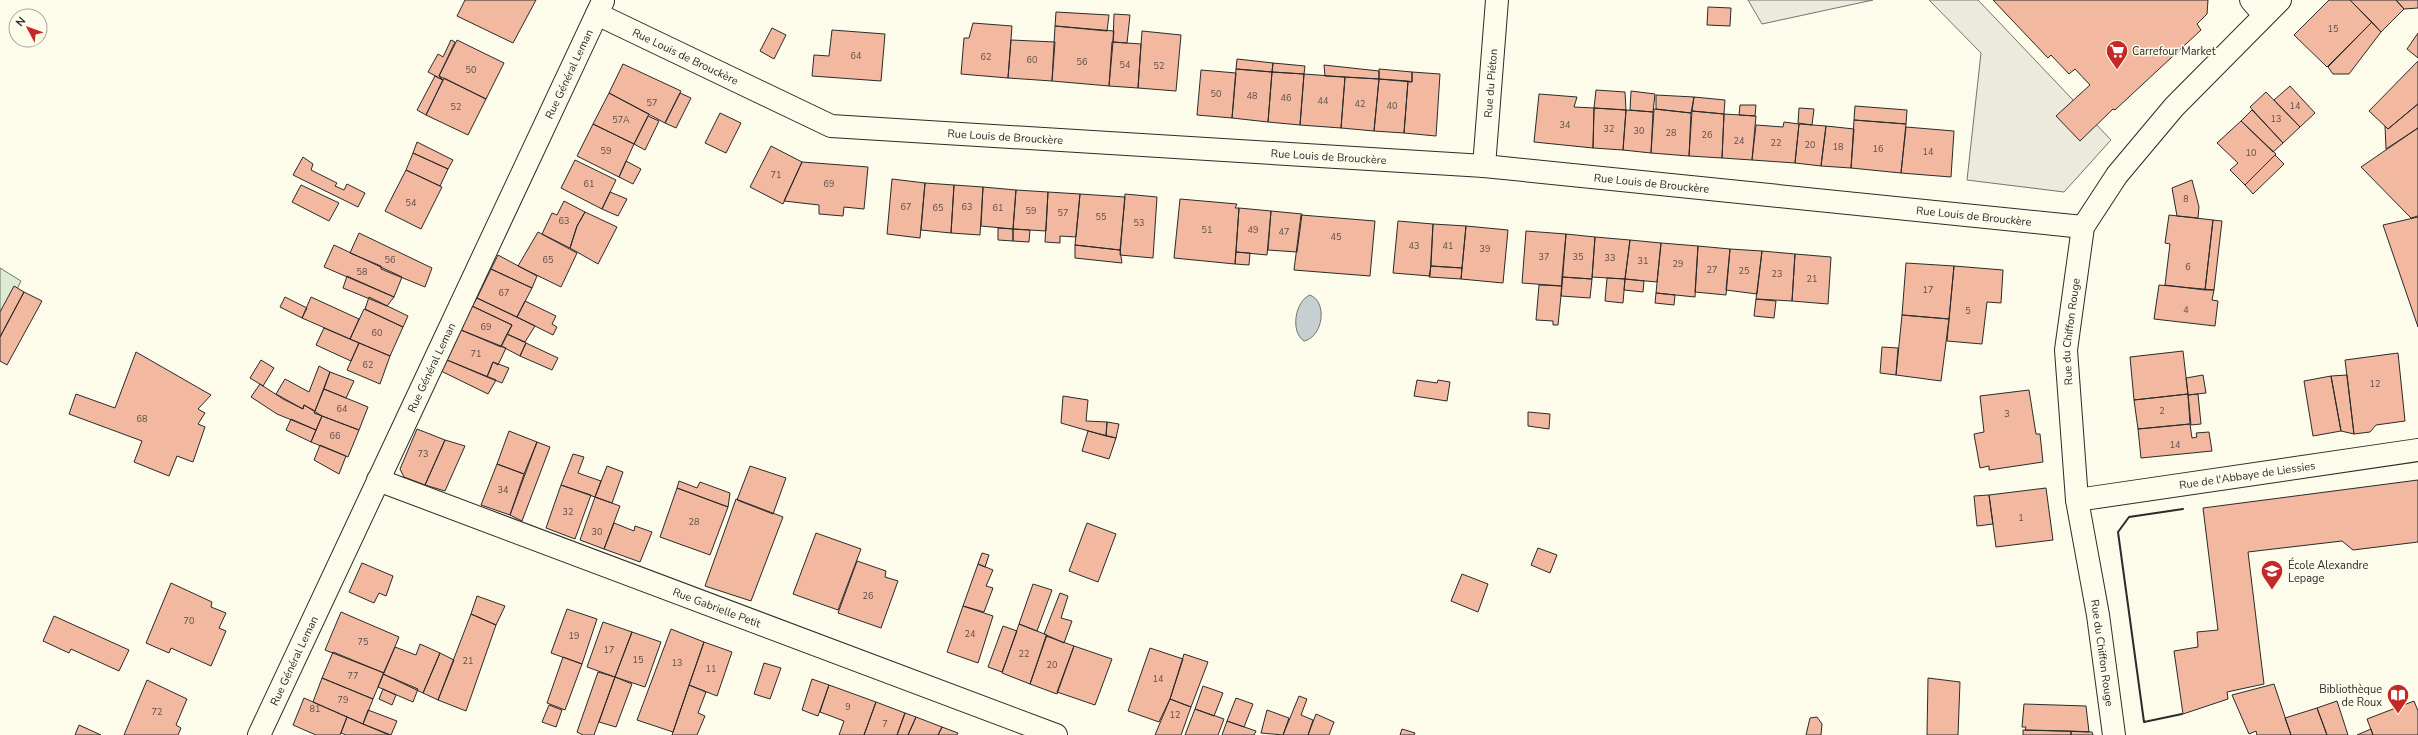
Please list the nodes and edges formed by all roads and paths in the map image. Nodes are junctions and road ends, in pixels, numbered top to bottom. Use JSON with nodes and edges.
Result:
{"nodes":[{"id":1,"x":1497,"y":0,"type":"edge"},
{"id":2,"x":2280,"y":0,"type":"edge"},
{"id":3,"x":600,"y":7,"type":"edge"},
{"id":4,"x":2257,"y":7,"type":"edge"},
{"id":5,"x":1484,"y":166,"type":"junction"},
{"id":6,"x":2083,"y":227,"type":"junction"},
{"id":7,"x":2418,"y":450,"type":"edge"},
{"id":8,"x":378,"y":480,"type":"junction"},
{"id":9,"x":2077,"y":500,"type":"junction"},
{"id":10,"x":259,"y":735,"type":"edge"},
{"id":11,"x":1056,"y":735,"type":"edge"},
{"id":12,"x":2114,"y":735,"type":"edge"}],
"edges":[{"from":1,"to":5,"type":"street","name":"Rue du Piéton"},
{"from":2,"to":4,"type":"street","name":"Rue du Chiffon Rouge"},
{"from":3,"to":5,"type":"street","name":"Rue Louis de Brouckère"},
{"from":3,"to":8,"type":"street","name":"Rue Général Leman"},
{"from":4,"to":6,"type":"street","name":"Rue du Chiffon Rouge"},
{"from":5,"to":6,"type":"street","name":"Rue Louis de Brouckère"},
{"from":6,"to":9,"type":"street","name":"Rue du Chiffon Rouge"},
{"from":7,"to":9,"type":"street","name":"Rue de l'Abbaye de Liessies"},
{"from":8,"to":10,"type":"street","name":"Rue Général Leman"},
{"from":8,"to":11,"type":"street","name":"Rue Gabrielle Petit"},
{"from":9,"to":12,"type":"street","name":"Rue du Chiffon Rouge"}]}
